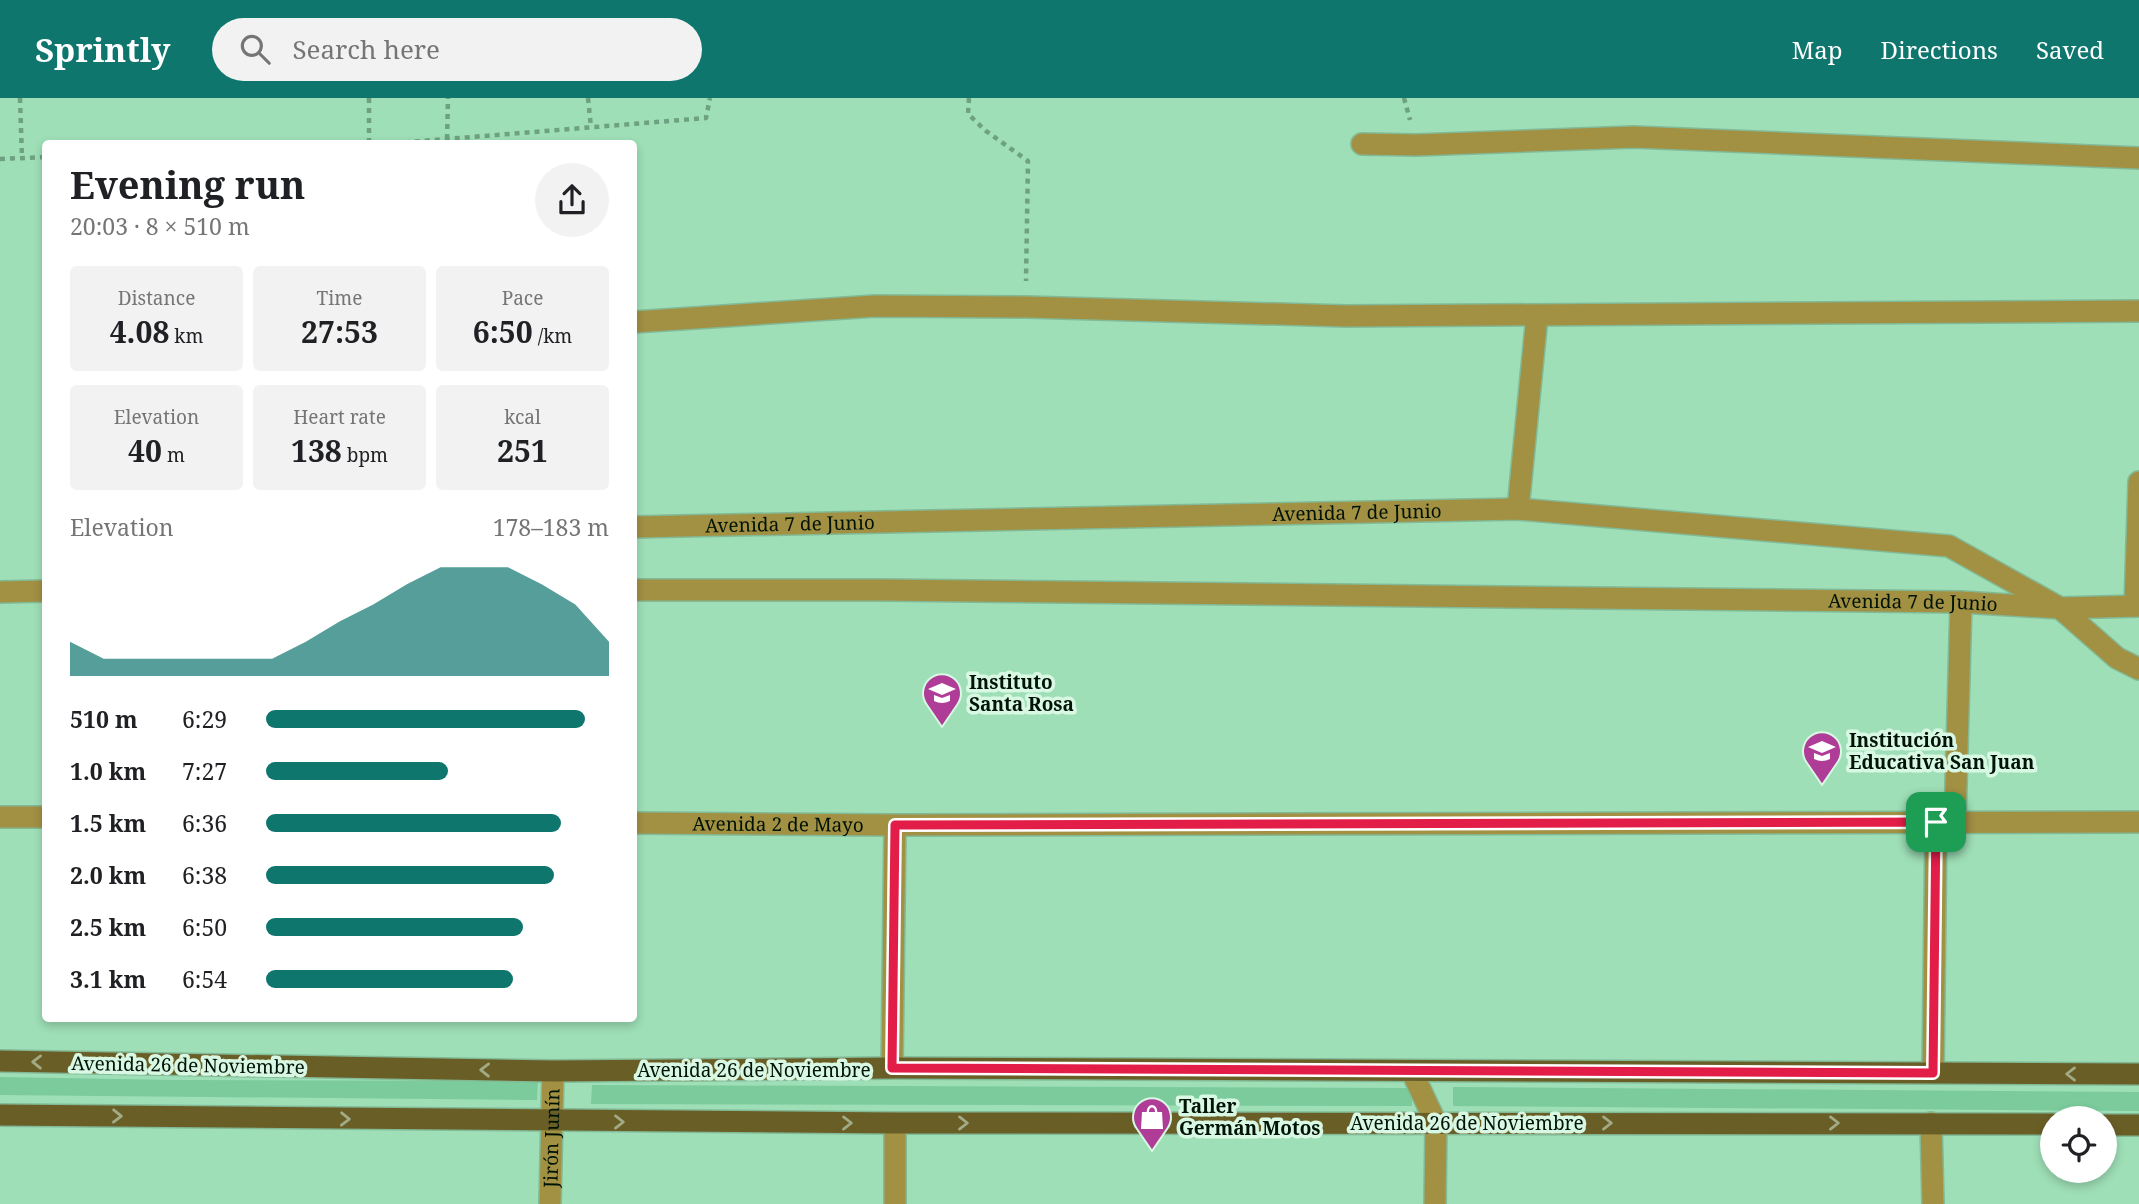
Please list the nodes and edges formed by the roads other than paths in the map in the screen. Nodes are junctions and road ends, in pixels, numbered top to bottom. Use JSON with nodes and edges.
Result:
{"nodes":[{"id":1,"x":1363,"y":144,"type":"dead end"},
{"id":2,"x":2139,"y":158,"type":"edge"},
{"id":3,"x":2139,"y":311,"type":"edge"},
{"id":4,"x":1537,"y":316,"type":"junction"},
{"id":5,"x":637,"y":322,"type":"edge"},
{"id":6,"x":2139,"y":482,"type":"edge"},
{"id":7,"x":1518,"y":509,"type":"junction"},
{"id":8,"x":637,"y":527,"type":"edge"},
{"id":9,"x":637,"y":590,"type":"edge"},
{"id":10,"x":42,"y":591,"type":"edge"},
{"id":11,"x":0,"y":592,"type":"edge"},
{"id":12,"x":1961,"y":602,"type":"junction"},
{"id":13,"x":2137,"y":606,"type":"edge"},
{"id":14,"x":2060,"y":608,"type":"junction"},
{"id":15,"x":2139,"y":669,"type":"edge"},
{"id":16,"x":0,"y":817,"type":"edge"},
{"id":17,"x":42,"y":817,"type":"edge"},
{"id":18,"x":1945,"y":822,"type":"junction"},
{"id":19,"x":2139,"y":822,"type":"edge"},
{"id":20,"x":637,"y":823,"type":"edge"},
{"id":21,"x":895,"y":825,"type":"junction"},
{"id":22,"x":0,"y":1061,"type":"edge"},
{"id":23,"x":892,"y":1068,"type":"junction"},
{"id":24,"x":553,"y":1071,"type":"junction"},
{"id":25,"x":1412,"y":1072,"type":"junction"},
{"id":26,"x":1933,"y":1073,"type":"junction"},
{"id":27,"x":2139,"y":1074,"type":"edge"},
{"id":28,"x":0,"y":1115,"type":"edge"},
{"id":29,"x":551,"y":1121,"type":"junction"},
{"id":30,"x":895,"y":1123,"type":"junction"},
{"id":31,"x":1436,"y":1123,"type":"junction"},
{"id":32,"x":1931,"y":1123,"type":"junction"},
{"id":33,"x":2040,"y":1124,"type":"edge"},
{"id":34,"x":2117,"y":1125,"type":"edge"},
{"id":35,"x":2139,"y":1125,"type":"edge"},
{"id":36,"x":550,"y":1204,"type":"edge"},
{"id":37,"x":895,"y":1204,"type":"edge"},
{"id":38,"x":1434,"y":1204,"type":"edge"},
{"id":39,"x":1933,"y":1204,"type":"edge"}],
"edges":[{"from":1,"to":2,"type":"street"},
{"from":3,"to":4,"type":"street"},
{"from":4,"to":5,"type":"street"},
{"from":4,"to":7,"type":"street"},
{"from":6,"to":13,"type":"street"},
{"from":7,"to":8,"type":"street","name":"Avenida 7 de Junio"},
{"from":7,"to":14,"type":"street","name":"Avenida 7 de Junio"},
{"from":9,"to":12,"type":"street","name":"Avenida 7 de Junio"},
{"from":10,"to":11,"type":"street"},
{"from":12,"to":14,"type":"street","name":"Avenida 7 de Junio"},
{"from":12,"to":18,"type":"street"},
{"from":13,"to":14,"type":"street","name":"Avenida 7 de Junio"},
{"from":14,"to":15,"type":"street"},
{"from":16,"to":17,"type":"street"},
{"from":18,"to":19,"type":"street","name":"Avenida 2 de Mayo"},
{"from":18,"to":21,"type":"street","name":"Avenida 2 de Mayo"},
{"from":18,"to":26,"type":"street"},
{"from":20,"to":21,"type":"street","name":"Avenida 2 de Mayo"},
{"from":21,"to":23,"type":"street"},
{"from":24,"to":22,"type":"main road","name":"Avenida 26 de Noviembre","one_way":true},
{"from":23,"to":24,"type":"main road","name":"Avenida 26 de Noviembre"},
{"from":23,"to":25,"type":"main road","name":"Avenida 26 de Noviembre"},
{"from":24,"to":29,"type":"street","name":"Jirón Junín"},
{"from":25,"to":26,"type":"main road","name":"Avenida 26 de Noviembre"},
{"from":25,"to":31,"type":"street"},
{"from":27,"to":26,"type":"main road","name":"Avenida 26 de Noviembre","one_way":true},
{"from":28,"to":29,"type":"main road","name":"Avenida 26 de Noviembre","one_way":true},
{"from":29,"to":30,"type":"main road","name":"Avenida 26 de Noviembre","one_way":true},
{"from":29,"to":36,"type":"street","name":"Jirón Junín"},
{"from":30,"to":31,"type":"main road","name":"Avenida 26 de Noviembre","one_way":true},
{"from":30,"to":37,"type":"street"},
{"from":31,"to":32,"type":"main road","name":"Avenida 26 de Noviembre","one_way":true},
{"from":31,"to":38,"type":"street"},
{"from":32,"to":33,"type":"main road","name":"Avenida 26 de Noviembre"},
{"from":32,"to":39,"type":"street"},
{"from":34,"to":35,"type":"main road"}]}
